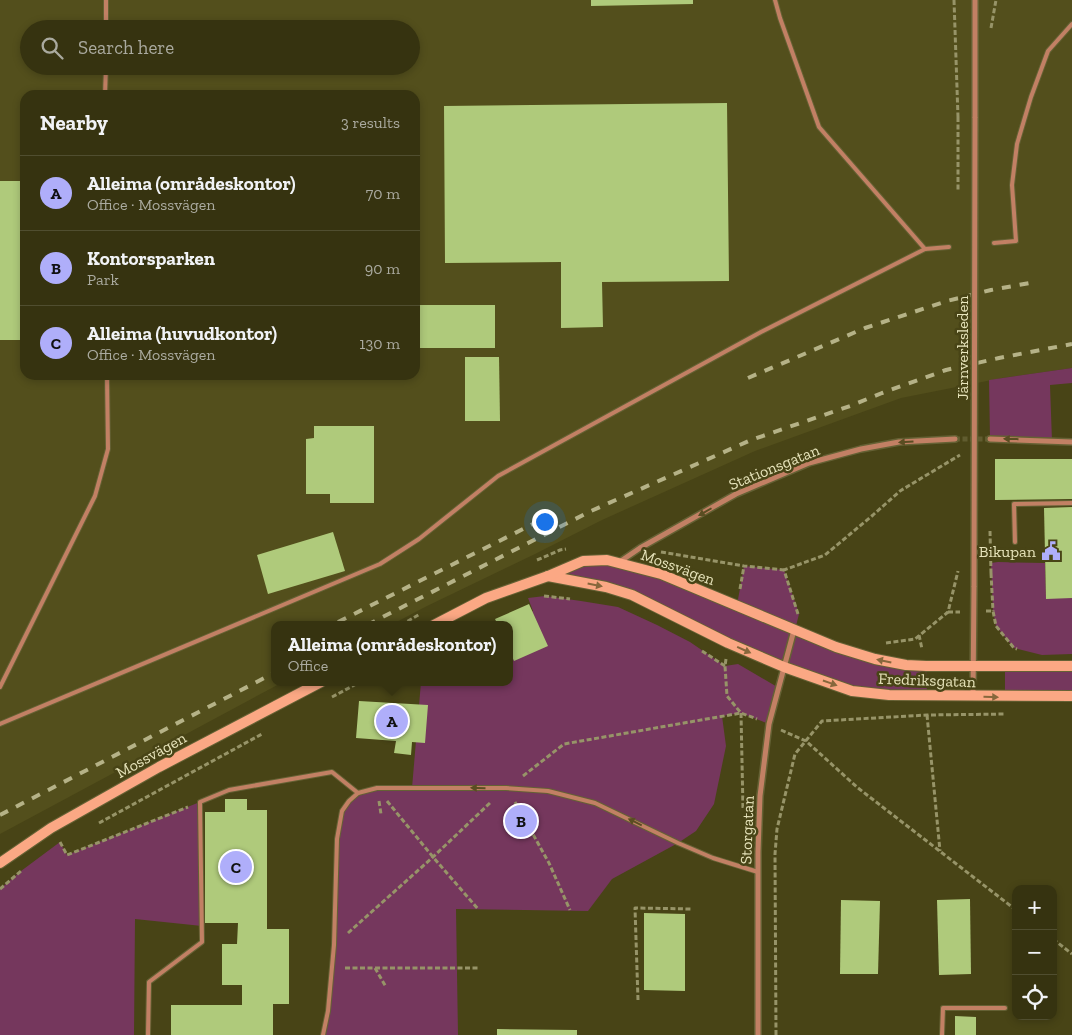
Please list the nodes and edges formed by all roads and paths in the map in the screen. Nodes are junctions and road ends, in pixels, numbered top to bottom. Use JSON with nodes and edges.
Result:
{"nodes":[{"id":1,"x":106,"y":0,"type":"edge"},
{"id":2,"x":775,"y":0,"type":"edge"},
{"id":3,"x":954,"y":0,"type":"edge"},
{"id":4,"x":975,"y":0,"type":"edge"},
{"id":5,"x":106,"y":20,"type":"edge"},
{"id":6,"x":1072,"y":24,"type":"edge"},
{"id":7,"x":106,"y":75,"type":"edge"},
{"id":8,"x":105,"y":90,"type":"edge"},
{"id":9,"x":958,"y":117,"type":"dead end"},
{"id":10,"x":994,"y":243,"type":"dead end"},
{"id":11,"x":949,"y":247,"type":"dead end"},
{"id":12,"x":925,"y":249,"type":"junction"},
{"id":13,"x":107,"y":380,"type":"edge"},
{"id":14,"x":955,"y":439,"type":"tunnel mouth"},
{"id":15,"x":990,"y":439,"type":"tunnel mouth"},
{"id":16,"x":1072,"y":442,"type":"edge"},
{"id":17,"x":961,"y":454,"type":"dead end"},
{"id":18,"x":1072,"y":503,"type":"edge"},
{"id":19,"x":1015,"y":542,"type":"dead end"},
{"id":20,"x":618,"y":562,"type":"junction"},
{"id":21,"x":744,"y":566,"type":"dead end"},
{"id":22,"x":784,"y":570,"type":"junction"},
{"id":23,"x":958,"y":571,"type":"dead end"},
{"id":24,"x":991,"y":573,"type":"dead end"},
{"id":25,"x":548,"y":576,"type":"junction"},
{"id":26,"x":536,"y":597,"type":"dead end"},
{"id":27,"x":572,"y":600,"type":"dead end"},
{"id":28,"x":993,"y":611,"type":"junction"},
{"id":29,"x":948,"y":612,"type":"junction"},
{"id":30,"x":974,"y":612,"type":"junction"},
{"id":31,"x":799,"y":614,"type":"dead end"},
{"id":32,"x":442,"y":621,"type":"edge"},
{"id":33,"x":794,"y":630,"type":"junction"},
{"id":34,"x":919,"y":635,"type":"junction"},
{"id":35,"x":880,"y":644,"type":"dead end"},
{"id":36,"x":697,"y":647,"type":"dead end"},
{"id":37,"x":1024,"y":650,"type":"dead end"},
{"id":38,"x":923,"y":654,"type":"dead end"},
{"id":39,"x":725,"y":666,"type":"dead end"},
{"id":40,"x":974,"y":666,"type":"junction"},
{"id":41,"x":1072,"y":666,"type":"edge"},
{"id":42,"x":784,"y":667,"type":"junction"},
{"id":43,"x":0,"y":686,"type":"edge"},
{"id":44,"x":313,"y":686,"type":"edge"},
{"id":45,"x":352,"y":686,"type":"edge"},
{"id":46,"x":973,"y":696,"type":"junction"},
{"id":47,"x":1072,"y":696,"type":"edge"},
{"id":48,"x":326,"y":699,"type":"dead end"},
{"id":49,"x":741,"y":713,"type":"dead end"},
{"id":50,"x":1014,"y":714,"type":"dead end"},
{"id":51,"x":927,"y":715,"type":"junction"},
{"id":52,"x":0,"y":724,"type":"edge"},
{"id":53,"x":769,"y":724,"type":"junction"},
{"id":54,"x":269,"y":730,"type":"dead end"},
{"id":55,"x":806,"y":741,"type":"junction"},
{"id":56,"x":377,"y":788,"type":"junction"},
{"id":57,"x":506,"y":788,"type":"junction"},
{"id":58,"x":358,"y":793,"type":"junction"},
{"id":59,"x":200,"y":802,"type":"junction"},
{"id":60,"x":93,"y":825,"type":"dead end"},
{"id":61,"x":68,"y":838,"type":"dead end"},
{"id":62,"x":941,"y":852,"type":"junction"},
{"id":63,"x":0,"y":863,"type":"edge"},
{"id":64,"x":758,"y":872,"type":"junction"},
{"id":65,"x":1012,"y":907,"type":"edge"},
{"id":66,"x":478,"y":909,"type":"dead end"},
{"id":67,"x":692,"y":909,"type":"dead end"},
{"id":68,"x":570,"y":910,"type":"dead end"},
{"id":69,"x":1057,"y":942,"type":"edge"},
{"id":70,"x":1072,"y":954,"type":"edge"},
{"id":71,"x":332,"y":968,"type":"junction"},
{"id":72,"x":375,"y":968,"type":"junction"},
{"id":73,"x":478,"y":968,"type":"dead end"},
{"id":74,"x":386,"y":988,"type":"dead end"},
{"id":75,"x":638,"y":1000,"type":"dead end"},
{"id":76,"x":1005,"y":1008,"type":"dead end"},
{"id":77,"x":148,"y":1035,"type":"edge"},
{"id":78,"x":323,"y":1035,"type":"edge"},
{"id":79,"x":758,"y":1035,"type":"edge"},
{"id":80,"x":776,"y":1035,"type":"edge"},
{"id":81,"x":942,"y":1035,"type":"edge"}],
"edges":[{"from":1,"to":5,"type":"lane"},
{"from":2,"to":12,"type":"lane"},
{"from":3,"to":9,"type":"path"},
{"from":4,"to":30,"type":"street","name":"Järnverksleden","bridge":true},
{"from":6,"to":10,"type":"lane"},
{"from":7,"to":8,"type":"lane"},
{"from":11,"to":12,"type":"lane"},
{"from":12,"to":52,"type":"lane"},
{"from":13,"to":43,"type":"lane"},
{"from":14,"to":20,"type":"street","name":"Stationsgatan","one_way":true},
{"from":16,"to":15,"type":"street","one_way":true},
{"from":17,"to":22,"type":"path"},
{"from":18,"to":19,"type":"lane"},
{"from":20,"to":25,"type":"street","name":"Mossvägen"},
{"from":20,"to":33,"type":"street","name":"Mossvägen"},
{"from":21,"to":22,"type":"path"},
{"from":22,"to":31,"type":"path"},
{"from":23,"to":29,"type":"path"},
{"from":24,"to":28,"type":"path"},
{"from":25,"to":32,"type":"street","name":"Mossvägen"},
{"from":25,"to":42,"type":"street","one_way":true},
{"from":26,"to":27,"type":"path"},
{"from":28,"to":30,"type":"path"},
{"from":28,"to":37,"type":"path"},
{"from":29,"to":30,"type":"path"},
{"from":29,"to":34,"type":"path"},
{"from":30,"to":40,"type":"street","name":"Järnverksleden"},
{"from":40,"to":33,"type":"street","name":"Fredriksgatan","one_way":true},
{"from":33,"to":42,"type":"street","name":"Storgatan"},
{"from":34,"to":35,"type":"path"},
{"from":34,"to":38,"type":"path"},
{"from":36,"to":39,"type":"path"},
{"from":40,"to":41,"type":"street","name":"Fredriksgatan"},
{"from":40,"to":46,"type":"street","name":"Järnverksleden"},
{"from":42,"to":46,"type":"street","name":"Fredriksgatan","one_way":true},
{"from":42,"to":53,"type":"street","name":"Storgatan"},
{"from":44,"to":63,"type":"street","name":"Mossvägen"},
{"from":45,"to":48,"type":"path"},
{"from":46,"to":47,"type":"street","name":"Fredriksgatan","one_way":true},
{"from":49,"to":53,"type":"path"},
{"from":50,"to":51,"type":"path"},
{"from":51,"to":55,"type":"path"},
{"from":51,"to":62,"type":"path"},
{"from":53,"to":55,"type":"path"},
{"from":53,"to":64,"type":"street","name":"Storgatan"},
{"from":54,"to":60,"type":"path"},
{"from":55,"to":62,"type":"path"},
{"from":55,"to":80,"type":"path"},
{"from":57,"to":56,"type":"lane","one_way":true},
{"from":56,"to":58,"type":"lane"},
{"from":56,"to":66,"type":"path"},
{"from":64,"to":57,"type":"lane","one_way":true},
{"from":57,"to":68,"type":"path"},
{"from":58,"to":59,"type":"lane"},
{"from":58,"to":71,"type":"lane"},
{"from":59,"to":61,"type":"path"},
{"from":59,"to":77,"type":"lane"},
{"from":62,"to":65,"type":"path"},
{"from":64,"to":79,"type":"street","name":"Storgatan"},
{"from":67,"to":75,"type":"path"},
{"from":69,"to":70,"type":"path"},
{"from":71,"to":72,"type":"path"},
{"from":71,"to":78,"type":"lane"},
{"from":72,"to":73,"type":"path"},
{"from":72,"to":74,"type":"path"},
{"from":76,"to":81,"type":"lane"}]}
